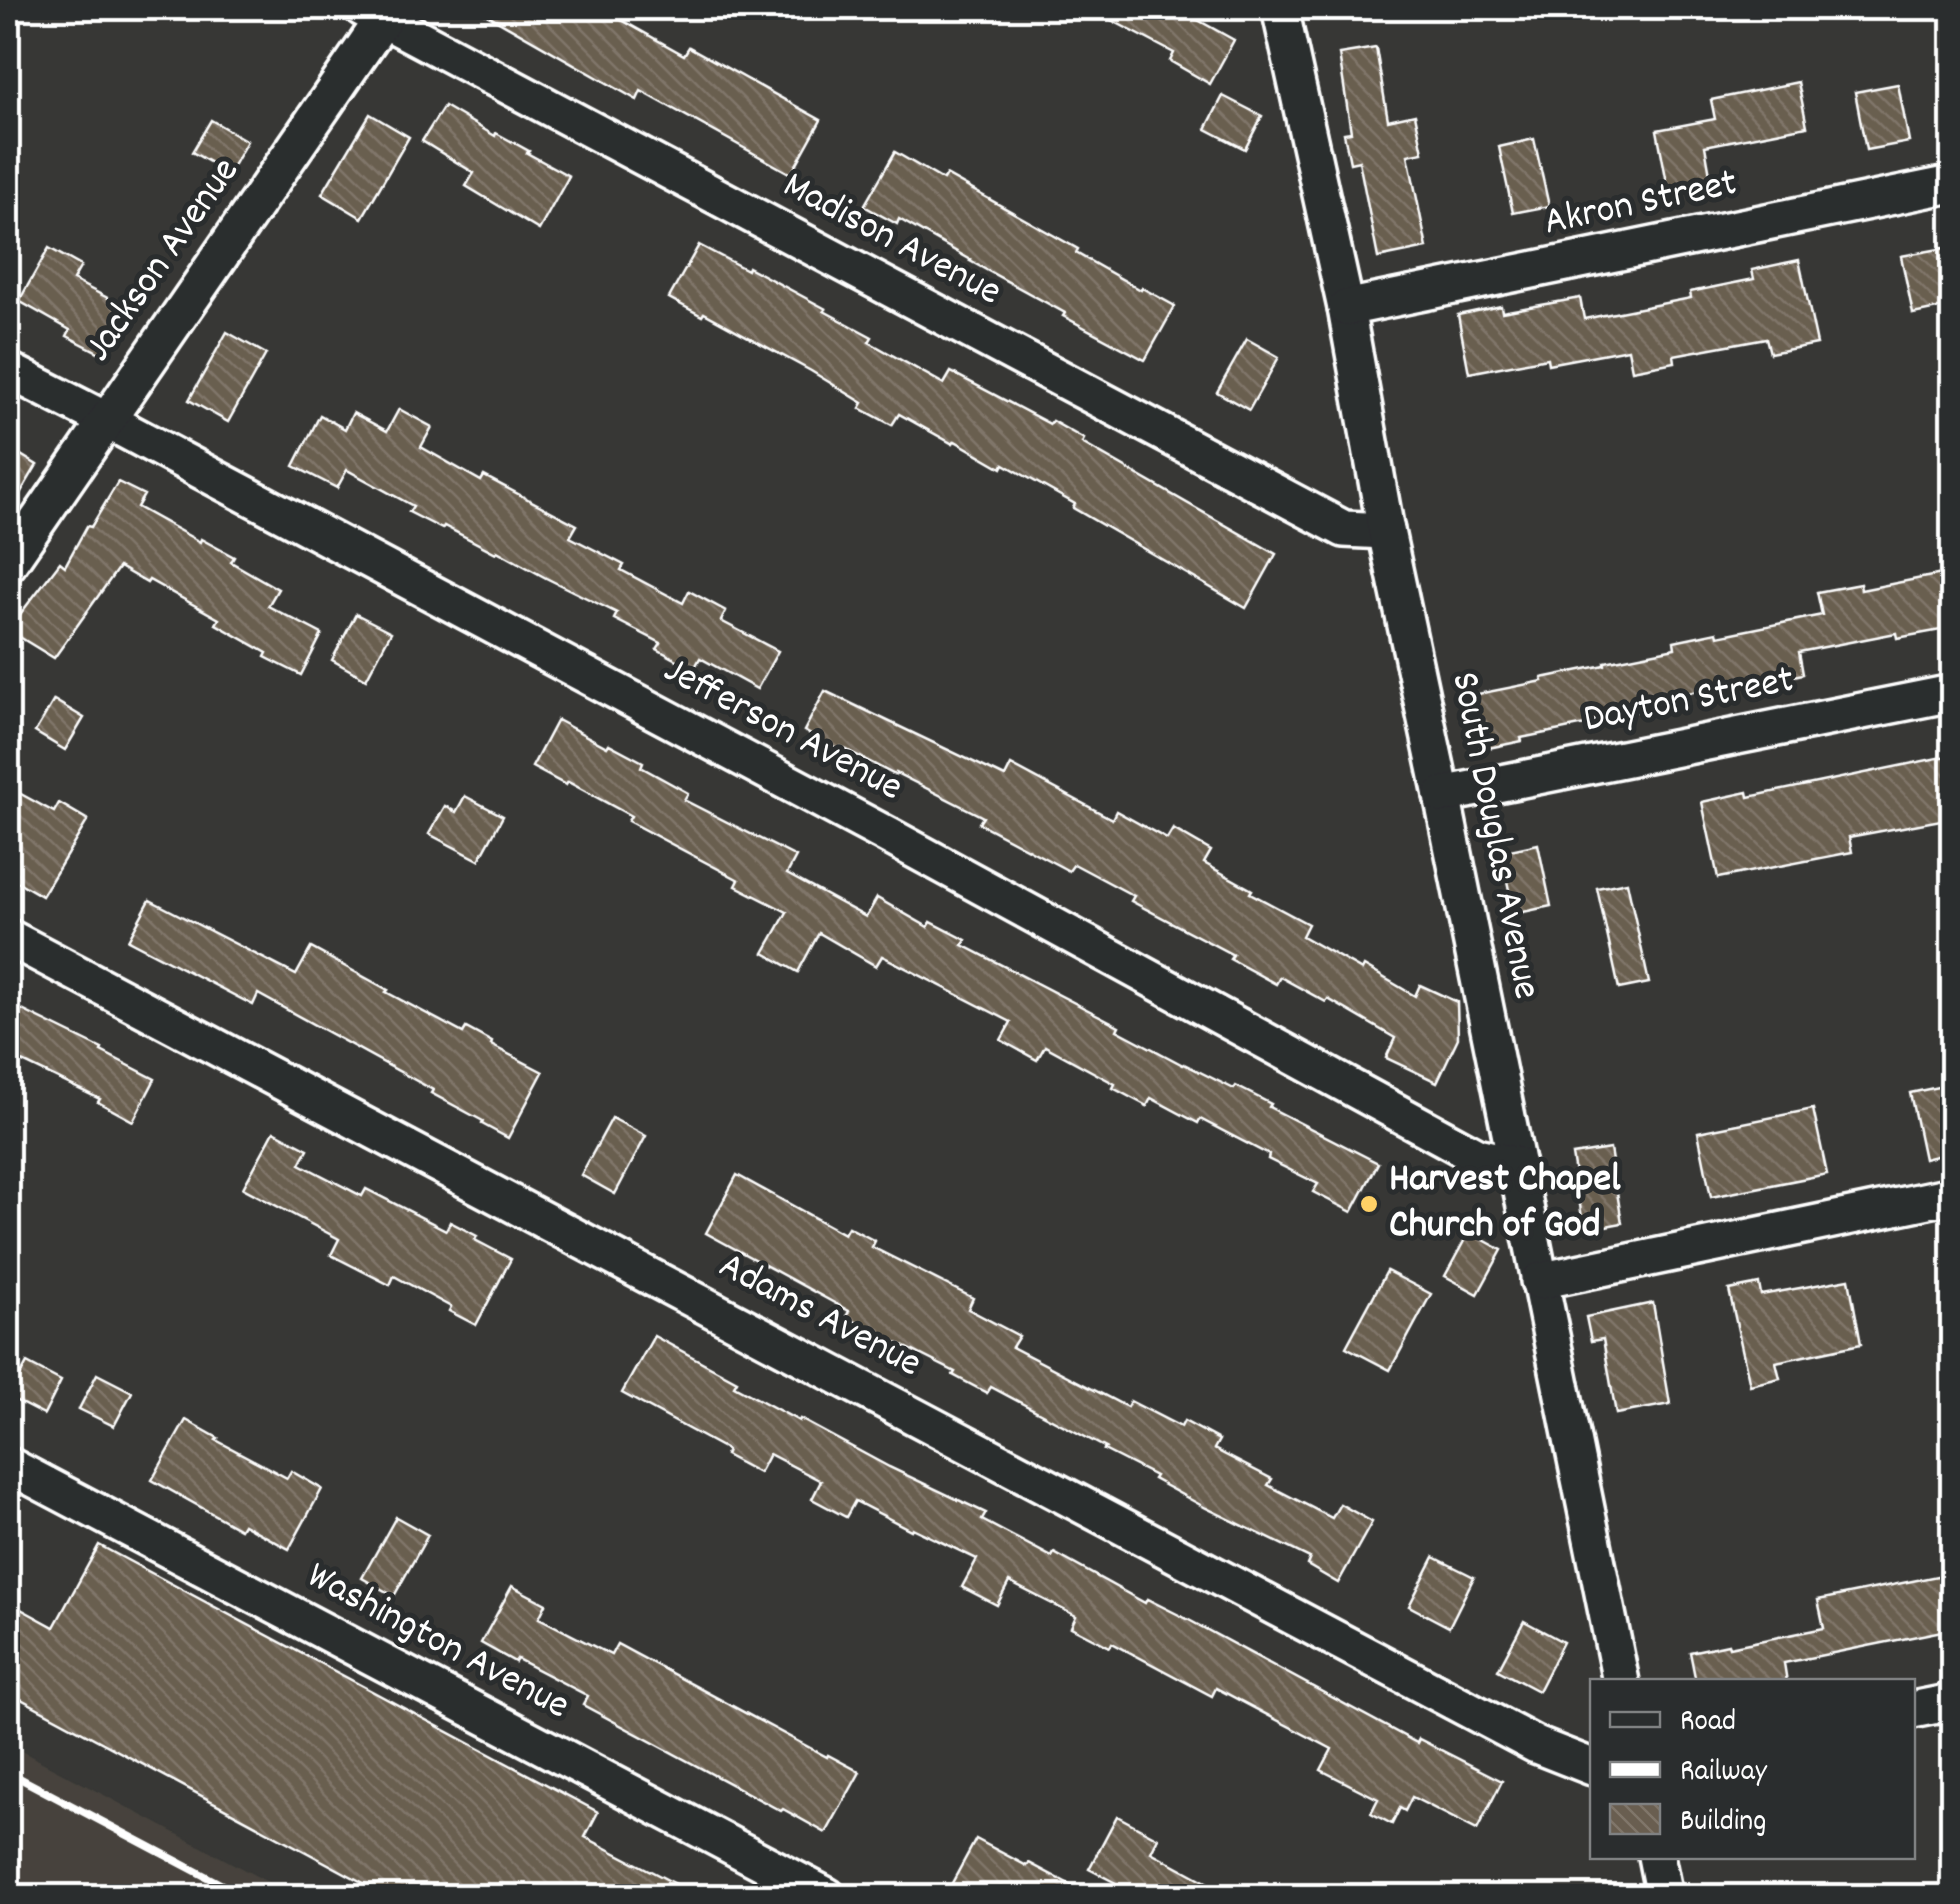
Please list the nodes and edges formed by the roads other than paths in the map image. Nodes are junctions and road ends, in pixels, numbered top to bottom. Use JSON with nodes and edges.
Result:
{"nodes":[{"id":1,"x":1280,"y":8,"type":"edge"},
{"id":2,"x":378,"y":11,"type":"edge"},
{"id":3,"x":1952,"y":184,"type":"edge"},
{"id":4,"x":1346,"y":308,"type":"junction"},
{"id":5,"x":8,"y":370,"type":"edge"},
{"id":6,"x":106,"y":420,"type":"junction"},
{"id":7,"x":1386,"y":532,"type":"junction"},
{"id":8,"x":8,"y":564,"type":"edge"},
{"id":9,"x":1952,"y":693,"type":"edge"},
{"id":10,"x":1442,"y":795,"type":"junction"},
{"id":11,"x":8,"y":937,"type":"edge"},
{"id":12,"x":1517,"y":1166,"type":"junction"},
{"id":13,"x":1952,"y":1195,"type":"edge"},
{"id":14,"x":1539,"y":1282,"type":"junction"},
{"id":15,"x":8,"y":1465,"type":"edge"},
{"id":16,"x":1620,"y":1679,"type":"edge"},
{"id":17,"x":1952,"y":1702,"type":"edge"},
{"id":18,"x":1915,"y":1709,"type":"edge"},
{"id":19,"x":1590,"y":1767,"type":"edge"},
{"id":20,"x":1657,"y":1859,"type":"edge"},
{"id":21,"x":827,"y":1896,"type":"edge"},
{"id":22,"x":1664,"y":1896,"type":"edge"}],
"edges":[{"from":1,"to":4,"type":"street","name":"South Douglas Avenue"},
{"from":2,"to":6,"type":"street","name":"Jackson Avenue"},
{"from":2,"to":7,"type":"street","name":"Madison Avenue"},
{"from":3,"to":4,"type":"street","name":"Akron Street"},
{"from":4,"to":7,"type":"street","name":"South Douglas Avenue"},
{"from":5,"to":6,"type":"street","name":"Jefferson Avenue"},
{"from":6,"to":8,"type":"street","name":"Jackson Avenue"},
{"from":6,"to":12,"type":"street","name":"Jefferson Avenue"},
{"from":7,"to":10,"type":"street","name":"South Douglas Avenue"},
{"from":9,"to":10,"type":"street","name":"Dayton Street"},
{"from":10,"to":12,"type":"street","name":"South Douglas Avenue"},
{"from":11,"to":19,"type":"street","name":"Adams Avenue"},
{"from":12,"to":14,"type":"street","name":"South Douglas Avenue"},
{"from":13,"to":14,"type":"street"},
{"from":14,"to":16,"type":"street","name":"South Douglas Avenue"},
{"from":15,"to":21,"type":"street","name":"Washington Avenue"},
{"from":17,"to":18,"type":"street"},
{"from":20,"to":22,"type":"street"}]}
